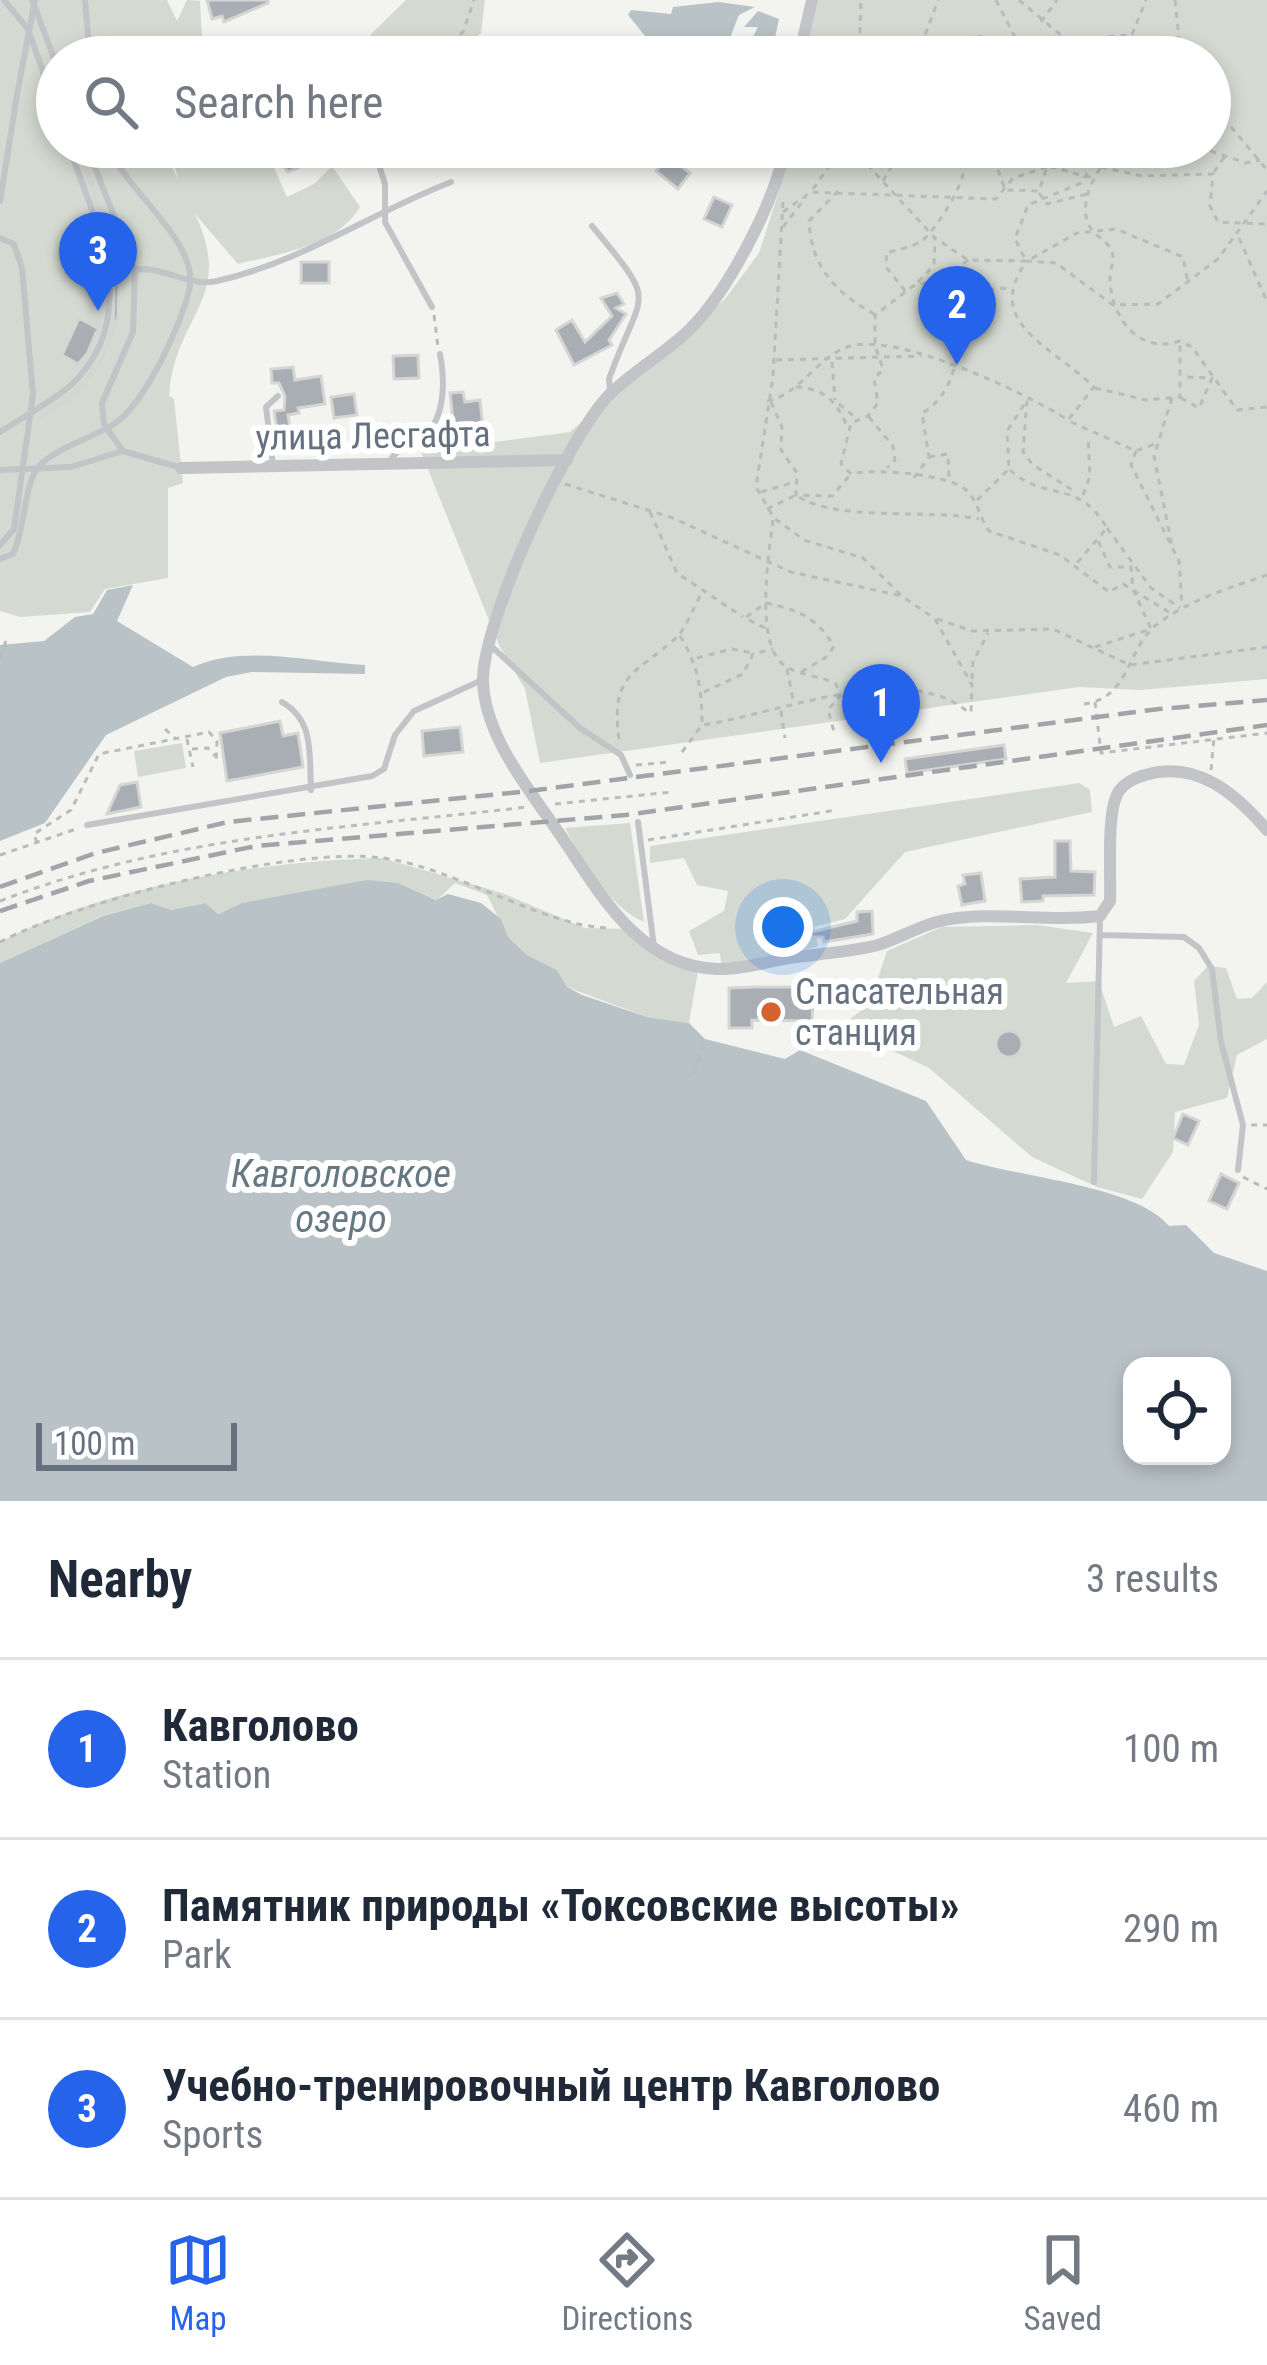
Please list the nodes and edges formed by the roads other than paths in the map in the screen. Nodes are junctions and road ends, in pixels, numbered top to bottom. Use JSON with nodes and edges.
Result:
{"nodes":[{"id":1,"x":4,"y":0,"type":"edge"},
{"id":2,"x":33,"y":0,"type":"edge"},
{"id":3,"x":85,"y":0,"type":"edge"},
{"id":4,"x":812,"y":0,"type":"edge"},
{"id":5,"x":46,"y":36,"type":"edge"},
{"id":6,"x":88,"y":36,"type":"edge"},
{"id":7,"x":804,"y":36,"type":"edge"},
{"id":8,"x":36,"y":52,"type":"edge"},
{"id":9,"x":76,"y":168,"type":"edge"},
{"id":10,"x":95,"y":168,"type":"edge"},
{"id":11,"x":120,"y":168,"type":"edge"},
{"id":12,"x":380,"y":168,"type":"edge"},
{"id":13,"x":781,"y":168,"type":"edge"},
{"id":14,"x":451,"y":182,"type":"dead end"},
{"id":15,"x":0,"y":200,"type":"edge"},
{"id":16,"x":384,"y":208,"type":"junction"},
{"id":17,"x":592,"y":226,"type":"dead end"},
{"id":18,"x":0,"y":238,"type":"edge"},
{"id":19,"x":135,"y":270,"type":"junction"},
{"id":20,"x":433,"y":307,"type":"road end"},
{"id":21,"x":440,"y":354,"type":"road end"},
{"id":22,"x":610,"y":394,"type":"junction"},
{"id":23,"x":278,"y":396,"type":"dead end"},
{"id":24,"x":0,"y":432,"type":"edge"},
{"id":25,"x":123,"y":451,"type":"junction"},
{"id":26,"x":567,"y":460,"type":"junction"},
{"id":27,"x":388,"y":464,"type":"junction"},
{"id":28,"x":181,"y":468,"type":"joint"},
{"id":29,"x":273,"y":468,"type":"junction"},
{"id":30,"x":0,"y":470,"type":"edge"},
{"id":31,"x":0,"y":545,"type":"edge"},
{"id":32,"x":0,"y":559,"type":"edge"},
{"id":33,"x":488,"y":643,"type":"junction"},
{"id":34,"x":483,"y":680,"type":"junction"},
{"id":35,"x":282,"y":702,"type":"dead end"},
{"id":36,"x":629,"y":770,"type":"road end"},
{"id":37,"x":311,"y":790,"type":"junction"},
{"id":38,"x":638,"y":822,"type":"dead end"},
{"id":39,"x":82,"y":827,"type":"road end"},
{"id":40,"x":1267,"y":830,"type":"edge"},
{"id":41,"x":1100,"y":916,"type":"junction"},
{"id":42,"x":1100,"y":935,"type":"junction"},
{"id":43,"x":654,"y":950,"type":"junction"},
{"id":44,"x":1238,"y":1170,"type":"road end"},
{"id":45,"x":1094,"y":1182,"type":"dead end"}],
"edges":[{"from":1,"to":8,"type":"lane"},
{"from":2,"to":5,"type":"lane"},
{"from":2,"to":15,"type":"lane","bridge":true},
{"from":3,"to":6,"type":"lane"},
{"from":4,"to":7,"type":"street"},
{"from":9,"to":24,"type":"lane"},
{"from":10,"to":19,"type":"lane"},
{"from":11,"to":32,"type":"lane","bridge":true},
{"from":12,"to":16,"type":"lane"},
{"from":13,"to":22,"type":"street"},
{"from":14,"to":16,"type":"lane"},
{"from":16,"to":19,"type":"lane"},
{"from":16,"to":20,"type":"lane"},
{"from":17,"to":22,"type":"lane"},
{"from":18,"to":31,"type":"lane","bridge":true},
{"from":19,"to":25,"type":"lane"},
{"from":21,"to":27,"type":"lane"},
{"from":22,"to":26,"type":"street"},
{"from":23,"to":29,"type":"lane"},
{"from":25,"to":28,"type":"lane"},
{"from":25,"to":30,"type":"lane"},
{"from":26,"to":27,"type":"street","name":"улица Лесгафта"},
{"from":26,"to":33,"type":"street"},
{"from":27,"to":29,"type":"street","name":"улица Лесгафта"},
{"from":28,"to":29,"type":"street","name":"улица Лесгафта"},
{"from":33,"to":34,"type":"street"},
{"from":33,"to":36,"type":"lane"},
{"from":34,"to":37,"type":"lane"},
{"from":34,"to":43,"type":"street"},
{"from":35,"to":37,"type":"lane"},
{"from":37,"to":39,"type":"lane"},
{"from":38,"to":43,"type":"lane"},
{"from":40,"to":41,"type":"street"},
{"from":41,"to":42,"type":"lane"},
{"from":41,"to":43,"type":"street"},
{"from":42,"to":44,"type":"lane"},
{"from":42,"to":45,"type":"lane"}]}
